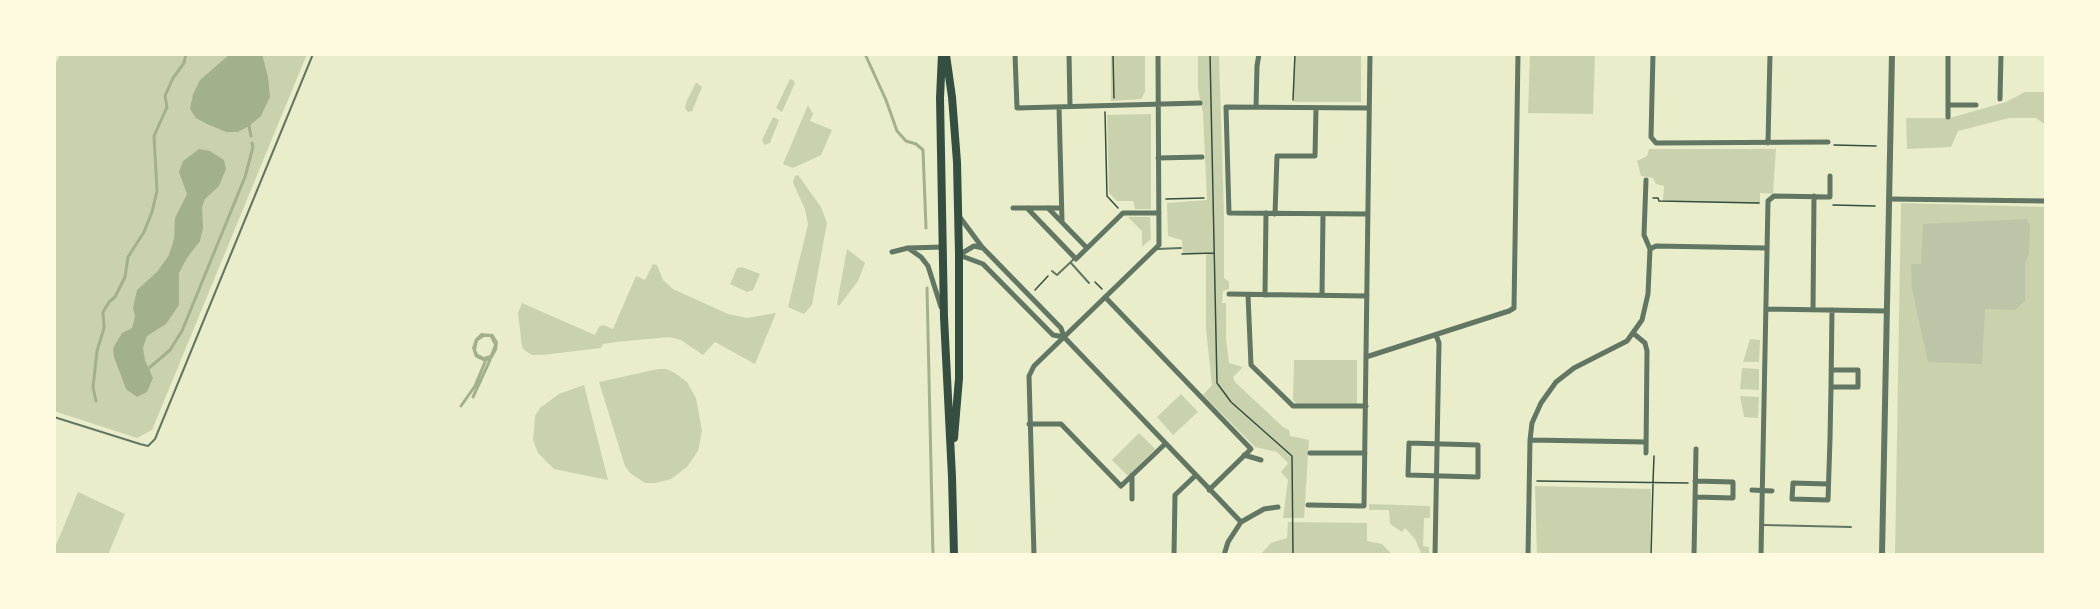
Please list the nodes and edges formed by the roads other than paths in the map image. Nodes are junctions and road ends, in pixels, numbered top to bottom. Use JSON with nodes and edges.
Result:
{"nodes":[{"id":1,"x":313,"y":54,"type":"edge"},
{"id":2,"x":944,"y":54,"type":"edge"},
{"id":3,"x":1015,"y":54,"type":"edge"},
{"id":4,"x":1069,"y":54,"type":"edge"},
{"id":5,"x":1158,"y":54,"type":"edge"},
{"id":6,"x":1259,"y":54,"type":"edge"},
{"id":7,"x":1370,"y":54,"type":"edge"},
{"id":8,"x":1518,"y":54,"type":"edge"},
{"id":9,"x":1653,"y":54,"type":"edge"},
{"id":10,"x":1770,"y":54,"type":"edge"},
{"id":11,"x":1892,"y":54,"type":"edge"},
{"id":12,"x":1948,"y":54,"type":"edge"},
{"id":13,"x":2001,"y":54,"type":"edge"},
{"id":14,"x":2000,"y":99,"type":"dead end"},
{"id":15,"x":1200,"y":103,"type":"dead end"},
{"id":16,"x":1158,"y":105,"type":"junction"},
{"id":17,"x":1948,"y":105,"type":"junction"},
{"id":18,"x":1976,"y":105,"type":"dead end"},
{"id":19,"x":1070,"y":106,"type":"junction"},
{"id":20,"x":1059,"y":107,"type":"junction"},
{"id":21,"x":1256,"y":107,"type":"junction"},
{"id":22,"x":1316,"y":108,"type":"junction"},
{"id":23,"x":1369,"y":108,"type":"junction"},
{"id":24,"x":1948,"y":117,"type":"dead end"},
{"id":25,"x":1828,"y":142,"type":"road end"},
{"id":26,"x":1768,"y":143,"type":"junction"},
{"id":27,"x":1202,"y":157,"type":"dead end"},
{"id":28,"x":1158,"y":158,"type":"junction"},
{"id":29,"x":1830,"y":176,"type":"dead end"},
{"id":30,"x":1646,"y":180,"type":"dead end"},
{"id":31,"x":1814,"y":196,"type":"junction"},
{"id":32,"x":1889,"y":199,"type":"junction"},
{"id":33,"x":2046,"y":201,"type":"edge"},
{"id":34,"x":1061,"y":207,"type":"junction"},
{"id":35,"x":1013,"y":208,"type":"dead end"},
{"id":36,"x":1027,"y":208,"type":"junction"},
{"id":37,"x":1048,"y":208,"type":"junction"},
{"id":38,"x":1159,"y":213,"type":"junction"},
{"id":39,"x":1266,"y":213,"type":"junction"},
{"id":40,"x":1275,"y":214,"type":"junction"},
{"id":41,"x":1323,"y":214,"type":"junction"},
{"id":42,"x":1368,"y":214,"type":"junction"},
{"id":43,"x":958,"y":215,"type":"junction"},
{"id":44,"x":1062,"y":221,"type":"junction"},
{"id":45,"x":943,"y":247,"type":"junction"},
{"id":46,"x":908,"y":248,"type":"junction"},
{"id":47,"x":983,"y":248,"type":"junction"},
{"id":48,"x":1087,"y":248,"type":"junction"},
{"id":49,"x":1181,"y":248,"type":"dead end"},
{"id":50,"x":1766,"y":248,"type":"junction"},
{"id":51,"x":1157,"y":249,"type":"junction"},
{"id":52,"x":1650,"y":249,"type":"junction"},
{"id":53,"x":892,"y":252,"type":"dead end"},
{"id":54,"x":959,"y":255,"type":"junction"},
{"id":55,"x":1072,"y":260,"type":"junction"},
{"id":56,"x":944,"y":270,"type":"junction"},
{"id":57,"x":1053,"y":271,"type":"road end"},
{"id":58,"x":1089,"y":283,"type":"dead end"},
{"id":59,"x":1229,"y":294,"type":"dead end"},
{"id":60,"x":1248,"y":295,"type":"junction"},
{"id":61,"x":1265,"y":295,"type":"junction"},
{"id":62,"x":1322,"y":295,"type":"junction"},
{"id":63,"x":1030,"y":296,"type":"junction"},
{"id":64,"x":1367,"y":296,"type":"junction"},
{"id":65,"x":1106,"y":297,"type":"junction"},
{"id":66,"x":1023,"y":304,"type":"junction"},
{"id":67,"x":1766,"y":309,"type":"junction"},
{"id":68,"x":1813,"y":310,"type":"junction"},
{"id":69,"x":1832,"y":310,"type":"junction"},
{"id":70,"x":1887,"y":311,"type":"junction"},
{"id":71,"x":944,"y":317,"type":"junction"},
{"id":72,"x":1633,"y":333,"type":"junction"},
{"id":73,"x":1436,"y":335,"type":"junction"},
{"id":74,"x":1064,"y":338,"type":"junction"},
{"id":75,"x":1366,"y":357,"type":"junction"},
{"id":76,"x":1831,"y":370,"type":"junction"},
{"id":77,"x":1831,"y":387,"type":"junction"},
{"id":78,"x":1366,"y":406,"type":"junction"},
{"id":79,"x":54,"y":417,"type":"edge"},
{"id":80,"x":1029,"y":424,"type":"junction"},
{"id":81,"x":1530,"y":440,"type":"junction"},
{"id":82,"x":1646,"y":442,"type":"junction"},
{"id":83,"x":1165,"y":444,"type":"junction"},
{"id":84,"x":1437,"y":444,"type":"junction"},
{"id":85,"x":1696,"y":449,"type":"dead end"},
{"id":86,"x":1310,"y":453,"type":"dead end"},
{"id":87,"x":1365,"y":453,"type":"junction"},
{"id":88,"x":1646,"y":453,"type":"dead end"},
{"id":89,"x":1244,"y":455,"type":"junction"},
{"id":90,"x":1261,"y":460,"type":"dead end"},
{"id":91,"x":1132,"y":475,"type":"junction"},
{"id":92,"x":1195,"y":476,"type":"junction"},
{"id":93,"x":1437,"y":476,"type":"junction"},
{"id":94,"x":952,"y":477,"type":"junction"},
{"id":95,"x":1695,"y":482,"type":"junction"},
{"id":96,"x":1828,"y":484,"type":"junction"},
{"id":97,"x":1209,"y":490,"type":"junction"},
{"id":98,"x":1752,"y":490,"type":"dead end"},
{"id":99,"x":1762,"y":491,"type":"junction"},
{"id":100,"x":1773,"y":491,"type":"dead end"},
{"id":101,"x":1785,"y":491,"type":"dead end"},
{"id":102,"x":1793,"y":491,"type":"junction"},
{"id":103,"x":1695,"y":497,"type":"junction"},
{"id":104,"x":1132,"y":499,"type":"dead end"},
{"id":105,"x":1308,"y":505,"type":"dead end"},
{"id":106,"x":1278,"y":507,"type":"dead end"},
{"id":107,"x":1241,"y":522,"type":"junction"},
{"id":108,"x":1761,"y":525,"type":"junction"},
{"id":109,"x":1851,"y":527,"type":"dead end"},
{"id":110,"x":954,"y":555,"type":"edge"},
{"id":111,"x":1034,"y":555,"type":"edge"},
{"id":112,"x":1174,"y":555,"type":"edge"},
{"id":113,"x":1224,"y":555,"type":"edge"},
{"id":114,"x":1435,"y":555,"type":"edge"},
{"id":115,"x":1528,"y":555,"type":"edge"},
{"id":116,"x":1694,"y":555,"type":"edge"},
{"id":117,"x":1761,"y":555,"type":"edge"},
{"id":118,"x":1882,"y":555,"type":"edge"}],
"edges":[{"from":1,"to":79,"type":"lane"},
{"from":2,"to":43,"type":"highway"},
{"from":2,"to":45,"type":"highway"},
{"from":3,"to":20,"type":"street"},
{"from":4,"to":19,"type":"street"},
{"from":5,"to":16,"type":"street"},
{"from":6,"to":21,"type":"street"},
{"from":7,"to":23,"type":"street"},
{"from":8,"to":73,"type":"street"},
{"from":9,"to":26,"type":"street"},
{"from":10,"to":26,"type":"street"},
{"from":11,"to":32,"type":"street"},
{"from":12,"to":17,"type":"street"},
{"from":13,"to":14,"type":"street"},
{"from":15,"to":16,"type":"street"},
{"from":16,"to":19,"type":"street"},
{"from":16,"to":28,"type":"street"},
{"from":17,"to":18,"type":"street"},
{"from":17,"to":24,"type":"street"},
{"from":19,"to":20,"type":"street"},
{"from":20,"to":34,"type":"street"},
{"from":21,"to":22,"type":"street"},
{"from":21,"to":39,"type":"street"},
{"from":22,"to":23,"type":"street"},
{"from":22,"to":40,"type":"street"},
{"from":23,"to":42,"type":"street"},
{"from":25,"to":26,"type":"street"},
{"from":27,"to":28,"type":"street"},
{"from":28,"to":38,"type":"street"},
{"from":29,"to":31,"type":"street"},
{"from":30,"to":52,"type":"street"},
{"from":31,"to":50,"type":"street"},
{"from":31,"to":68,"type":"street"},
{"from":32,"to":33,"type":"street"},
{"from":32,"to":70,"type":"street"},
{"from":34,"to":37,"type":"street"},
{"from":34,"to":44,"type":"street"},
{"from":35,"to":36,"type":"street"},
{"from":36,"to":37,"type":"street"},
{"from":36,"to":55,"type":"street"},
{"from":37,"to":44,"type":"street"},
{"from":38,"to":48,"type":"street"},
{"from":38,"to":51,"type":"street"},
{"from":39,"to":40,"type":"street"},
{"from":39,"to":61,"type":"street"},
{"from":40,"to":41,"type":"street"},
{"from":41,"to":42,"type":"street"},
{"from":41,"to":62,"type":"street"},
{"from":42,"to":64,"type":"street"},
{"from":43,"to":47,"type":"street"},
{"from":43,"to":54,"type":"highway"},
{"from":44,"to":48,"type":"street"},
{"from":45,"to":46,"type":"street"},
{"from":45,"to":54,"type":"highway"},
{"from":45,"to":56,"type":"highway"},
{"from":46,"to":53,"type":"street"},
{"from":46,"to":71,"type":"street"},
{"from":47,"to":54,"type":"street"},
{"from":47,"to":63,"type":"street"},
{"from":48,"to":55,"type":"street"},
{"from":49,"to":51,"type":"lane"},
{"from":50,"to":52,"type":"street"},
{"from":50,"to":67,"type":"street"},
{"from":51,"to":65,"type":"street"},
{"from":52,"to":72,"type":"street"},
{"from":54,"to":56,"type":"highway"},
{"from":54,"to":66,"type":"street"},
{"from":54,"to":94,"type":"highway"},
{"from":55,"to":57,"type":"lane"},
{"from":55,"to":58,"type":"lane"},
{"from":56,"to":71,"type":"highway"},
{"from":59,"to":60,"type":"street"},
{"from":60,"to":61,"type":"street"},
{"from":60,"to":78,"type":"street"},
{"from":61,"to":62,"type":"street"},
{"from":62,"to":64,"type":"street"},
{"from":63,"to":66,"type":"street"},
{"from":63,"to":74,"type":"street"},
{"from":64,"to":75,"type":"street"},
{"from":65,"to":74,"type":"street"},
{"from":65,"to":89,"type":"street"},
{"from":66,"to":74,"type":"street"},
{"from":67,"to":68,"type":"street"},
{"from":67,"to":99,"type":"street"},
{"from":68,"to":69,"type":"street"},
{"from":69,"to":70,"type":"street"},
{"from":69,"to":76,"type":"street"},
{"from":70,"to":118,"type":"street"},
{"from":71,"to":94,"type":"highway"},
{"from":72,"to":81,"type":"street"},
{"from":72,"to":82,"type":"street"},
{"from":73,"to":75,"type":"street"},
{"from":73,"to":84,"type":"street"},
{"from":74,"to":80,"type":"street"},
{"from":74,"to":83,"type":"street"},
{"from":75,"to":78,"type":"street"},
{"from":76,"to":77,"type":"street"},
{"from":76,"to":77,"type":"street"},
{"from":77,"to":96,"type":"street"},
{"from":78,"to":87,"type":"street"},
{"from":80,"to":91,"type":"street"},
{"from":80,"to":111,"type":"street"},
{"from":81,"to":82,"type":"street"},
{"from":81,"to":115,"type":"street"},
{"from":82,"to":88,"type":"street"},
{"from":83,"to":91,"type":"street"},
{"from":83,"to":92,"type":"street"},
{"from":84,"to":93,"type":"street"},
{"from":84,"to":93,"type":"street"},
{"from":84,"to":93,"type":"street"},
{"from":85,"to":95,"type":"street"},
{"from":86,"to":87,"type":"street"},
{"from":87,"to":105,"type":"street"},
{"from":89,"to":90,"type":"street"},
{"from":89,"to":97,"type":"street"},
{"from":91,"to":104,"type":"street"},
{"from":92,"to":97,"type":"street"},
{"from":92,"to":112,"type":"street"},
{"from":93,"to":114,"type":"street"},
{"from":94,"to":110,"type":"highway"},
{"from":95,"to":103,"type":"street"},
{"from":95,"to":103,"type":"street"},
{"from":96,"to":102,"type":"street"},
{"from":96,"to":102,"type":"street"},
{"from":97,"to":107,"type":"street"},
{"from":98,"to":99,"type":"street"},
{"from":99,"to":100,"type":"street"},
{"from":99,"to":108,"type":"street"},
{"from":101,"to":102,"type":"street"},
{"from":103,"to":116,"type":"street"},
{"from":106,"to":107,"type":"street"},
{"from":107,"to":113,"type":"street"},
{"from":108,"to":109,"type":"lane"},
{"from":108,"to":117,"type":"street"}]}
